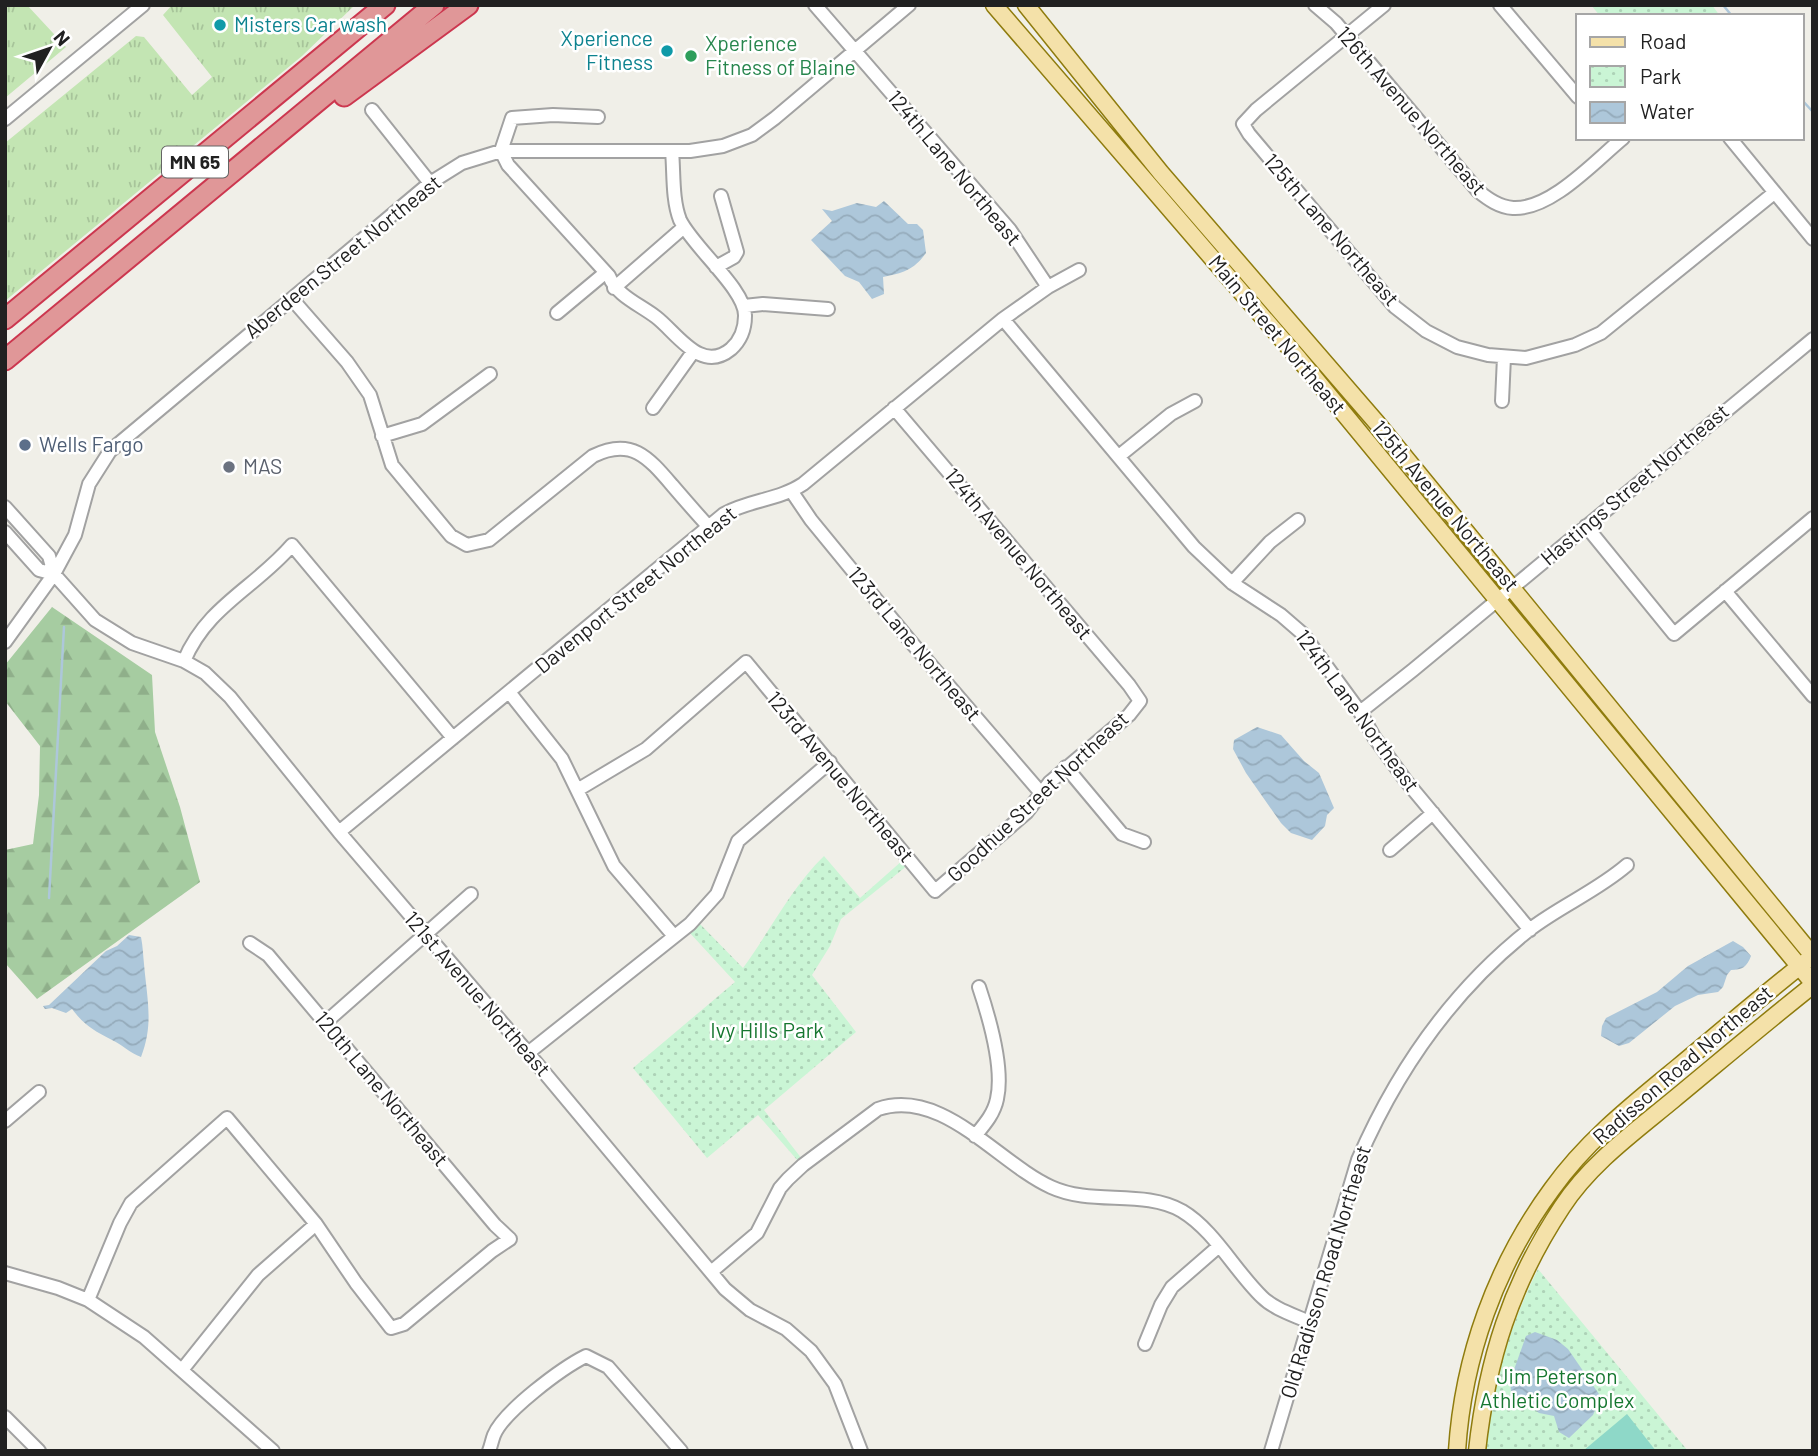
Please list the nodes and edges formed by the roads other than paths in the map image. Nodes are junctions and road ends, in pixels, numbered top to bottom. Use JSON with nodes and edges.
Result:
{"nodes":[{"id":1,"x":367,"y":5,"type":"edge"},
{"id":2,"x":385,"y":5,"type":"edge"},
{"id":3,"x":434,"y":5,"type":"edge"},
{"id":4,"x":468,"y":5,"type":"edge"},
{"id":5,"x":815,"y":5,"type":"edge"},
{"id":6,"x":909,"y":5,"type":"edge"},
{"id":7,"x":995,"y":5,"type":"edge"},
{"id":8,"x":1026,"y":5,"type":"edge"},
{"id":9,"x":1315,"y":5,"type":"edge"},
{"id":10,"x":1384,"y":5,"type":"edge"},
{"id":11,"x":1500,"y":5,"type":"edge"},
{"id":12,"x":138,"y":7,"type":"edge"},
{"id":13,"x":1346,"y":36,"type":"junction"},
{"id":14,"x":855,"y":52,"type":"junction"},
{"id":15,"x":303,"y":74,"type":"junction"},
{"id":16,"x":1576,"y":95,"type":"edge"},
{"id":17,"x":372,"y":110,"type":"dead end"},
{"id":18,"x":598,"y":117,"type":"dead end"},
{"id":19,"x":5,"y":119,"type":"edge"},
{"id":20,"x":1618,"y":140,"type":"edge"},
{"id":21,"x":1732,"y":140,"type":"edge"},
{"id":22,"x":501,"y":151,"type":"junction"},
{"id":23,"x":672,"y":151,"type":"junction"},
{"id":24,"x":247,"y":161,"type":"junction"},
{"id":25,"x":430,"y":183,"type":"junction"},
{"id":26,"x":1774,"y":192,"type":"junction"},
{"id":27,"x":721,"y":197,"type":"dead end"},
{"id":28,"x":684,"y":227,"type":"junction"},
{"id":29,"x":1813,"y":239,"type":"edge"},
{"id":30,"x":716,"y":267,"type":"junction"},
{"id":31,"x":1079,"y":270,"type":"dead end"},
{"id":32,"x":605,"y":273,"type":"junction"},
{"id":33,"x":1048,"y":287,"type":"junction"},
{"id":34,"x":614,"y":288,"type":"junction"},
{"id":35,"x":292,"y":299,"type":"junction"},
{"id":36,"x":744,"y":306,"type":"junction"},
{"id":37,"x":828,"y":309,"type":"dead end"},
{"id":38,"x":557,"y":313,"type":"dead end"},
{"id":39,"x":5,"y":319,"type":"edge"},
{"id":40,"x":1003,"y":319,"type":"junction"},
{"id":41,"x":1813,"y":339,"type":"edge"},
{"id":42,"x":693,"y":352,"type":"junction"},
{"id":43,"x":1504,"y":357,"type":"junction"},
{"id":44,"x":5,"y":360,"type":"edge"},
{"id":45,"x":490,"y":374,"type":"dead end"},
{"id":46,"x":1195,"y":401,"type":"dead end"},
{"id":47,"x":1502,"y":401,"type":"dead end"},
{"id":48,"x":653,"y":408,"type":"dead end"},
{"id":49,"x":894,"y":408,"type":"junction"},
{"id":50,"x":382,"y":436,"type":"junction"},
{"id":51,"x":1119,"y":456,"type":"junction"},
{"id":52,"x":792,"y":492,"type":"junction"},
{"id":53,"x":5,"y":507,"type":"edge"},
{"id":54,"x":1813,"y":518,"type":"edge"},
{"id":55,"x":1298,"y":520,"type":"dead end"},
{"id":56,"x":1586,"y":526,"type":"junction"},
{"id":57,"x":709,"y":527,"type":"junction"},
{"id":58,"x":5,"y":532,"type":"edge"},
{"id":59,"x":54,"y":574,"type":"junction"},
{"id":60,"x":1232,"y":583,"type":"junction"},
{"id":61,"x":1512,"y":587,"type":"junction"},
{"id":62,"x":1725,"y":591,"type":"junction"},
{"id":63,"x":1499,"y":600,"type":"junction"},
{"id":64,"x":5,"y":642,"type":"edge"},
{"id":65,"x":184,"y":661,"type":"junction"},
{"id":66,"x":509,"y":692,"type":"junction"},
{"id":67,"x":1813,"y":696,"type":"edge"},
{"id":68,"x":1140,"y":701,"type":"joint"},
{"id":69,"x":1360,"y":712,"type":"junction"},
{"id":70,"x":453,"y":738,"type":"junction"},
{"id":71,"x":830,"y":762,"type":"junction"},
{"id":72,"x":1066,"y":767,"type":"junction"},
{"id":73,"x":579,"y":789,"type":"junction"},
{"id":74,"x":1041,"y":793,"type":"junction"},
{"id":75,"x":1433,"y":813,"type":"junction"},
{"id":76,"x":339,"y":832,"type":"junction"},
{"id":77,"x":1144,"y":842,"type":"dead end"},
{"id":78,"x":1390,"y":850,"type":"dead end"},
{"id":79,"x":1627,"y":866,"type":"dead end"},
{"id":80,"x":935,"y":891,"type":"joint"},
{"id":81,"x":471,"y":894,"type":"dead end"},
{"id":82,"x":1530,"y":930,"type":"junction"},
{"id":83,"x":425,"y":934,"type":"junction"},
{"id":84,"x":674,"y":936,"type":"junction"},
{"id":85,"x":250,"y":943,"type":"dead end"},
{"id":86,"x":1813,"y":956,"type":"edge"},
{"id":87,"x":1799,"y":967,"type":"junction"},
{"id":88,"x":1813,"y":984,"type":"edge"},
{"id":89,"x":979,"y":987,"type":"dead end"},
{"id":90,"x":326,"y":1022,"type":"junction"},
{"id":91,"x":528,"y":1053,"type":"junction"},
{"id":92,"x":39,"y":1093,"type":"dead end"},
{"id":93,"x":5,"y":1121,"type":"edge"},
{"id":94,"x":975,"y":1136,"type":"junction"},
{"id":95,"x":316,"y":1224,"type":"junction"},
{"id":96,"x":1218,"y":1247,"type":"junction"},
{"id":97,"x":710,"y":1272,"type":"junction"},
{"id":98,"x":5,"y":1273,"type":"edge"},
{"id":99,"x":88,"y":1300,"type":"junction"},
{"id":100,"x":1309,"y":1322,"type":"junction"},
{"id":101,"x":1145,"y":1344,"type":"dead end"},
{"id":102,"x":182,"y":1370,"type":"junction"},
{"id":103,"x":5,"y":1418,"type":"edge"},
{"id":104,"x":39,"y":1451,"type":"edge"},
{"id":105,"x":273,"y":1451,"type":"edge"},
{"id":106,"x":489,"y":1451,"type":"edge"},
{"id":107,"x":681,"y":1451,"type":"edge"},
{"id":108,"x":861,"y":1451,"type":"edge"},
{"id":109,"x":1271,"y":1451,"type":"edge"},
{"id":110,"x":1457,"y":1451,"type":"edge"},
{"id":111,"x":1476,"y":1451,"type":"edge"}],
"edges":[{"from":1,"to":15,"type":"highway"},
{"from":2,"to":15,"type":"highway","number":"MN 65"},
{"from":3,"to":24,"type":"highway","number":"MN 65"},
{"from":4,"to":24,"type":"highway"},
{"from":5,"to":14,"type":"street","name":"124th Lane Northeast"},
{"from":6,"to":14,"type":"street","name":"Aberdeen Street Northeast"},
{"from":7,"to":63,"type":"main road","name":"Main Street Northeast"},
{"from":8,"to":61,"type":"main road","name":"125th Avenue Northeast"},
{"from":9,"to":13,"type":"street","name":"126th Avenue Northeast"},
{"from":10,"to":13,"type":"street"},
{"from":11,"to":16,"type":"street"},
{"from":12,"to":19,"type":"street"},
{"from":13,"to":20,"type":"street","name":"126th Avenue Northeast"},
{"from":13,"to":43,"type":"street","name":"125th Lane Northeast"},
{"from":14,"to":23,"type":"street","name":"Aberdeen Street Northeast"},
{"from":14,"to":33,"type":"street","name":"124th Lane Northeast"},
{"from":15,"to":39,"type":"highway","number":"MN 65"},
{"from":17,"to":25,"type":"street"},
{"from":18,"to":22,"type":"street"},
{"from":21,"to":26,"type":"street"},
{"from":22,"to":23,"type":"street","name":"Aberdeen Street Northeast"},
{"from":22,"to":25,"type":"street","name":"Aberdeen Street Northeast"},
{"from":22,"to":32,"type":"street"},
{"from":23,"to":28,"type":"street"},
{"from":24,"to":44,"type":"highway","number":"MN 65"},
{"from":25,"to":35,"type":"street","name":"Aberdeen Street Northeast"},
{"from":26,"to":29,"type":"street"},
{"from":26,"to":43,"type":"street"},
{"from":27,"to":30,"type":"street"},
{"from":28,"to":30,"type":"street"},
{"from":28,"to":34,"type":"street"},
{"from":30,"to":36,"type":"street"},
{"from":31,"to":33,"type":"street","name":"Davenport Street Northeast"},
{"from":32,"to":34,"type":"street"},
{"from":32,"to":38,"type":"street"},
{"from":33,"to":40,"type":"street","name":"Davenport Street Northeast"},
{"from":34,"to":42,"type":"street"},
{"from":35,"to":50,"type":"street"},
{"from":35,"to":59,"type":"street","name":"Aberdeen Street Northeast"},
{"from":36,"to":37,"type":"street"},
{"from":36,"to":42,"type":"street"},
{"from":40,"to":49,"type":"street","name":"Davenport Street Northeast"},
{"from":40,"to":51,"type":"street","name":"124th Lane Northeast"},
{"from":41,"to":56,"type":"street","name":"Hastings Street Northeast"},
{"from":42,"to":48,"type":"street"},
{"from":43,"to":47,"type":"street"},
{"from":45,"to":50,"type":"street"},
{"from":46,"to":51,"type":"street"},
{"from":49,"to":52,"type":"street","name":"Davenport Street Northeast"},
{"from":49,"to":68,"type":"street","name":"124th Avenue Northeast"},
{"from":50,"to":57,"type":"street"},
{"from":51,"to":60,"type":"street","name":"124th Lane Northeast"},
{"from":52,"to":57,"type":"street","name":"Davenport Street Northeast"},
{"from":52,"to":74,"type":"street","name":"123rd Lane Northeast"},
{"from":53,"to":59,"type":"street","name":"121st Avenue Northeast"},
{"from":54,"to":62,"type":"street"},
{"from":55,"to":60,"type":"street"},
{"from":56,"to":61,"type":"street","name":"Hastings Street Northeast"},
{"from":56,"to":62,"type":"street"},
{"from":57,"to":66,"type":"street","name":"Davenport Street Northeast"},
{"from":58,"to":59,"type":"street","name":"121st Avenue Northeast"},
{"from":59,"to":64,"type":"street","name":"Aberdeen Street Northeast"},
{"from":59,"to":65,"type":"street","name":"121st Avenue Northeast"},
{"from":60,"to":69,"type":"street","name":"124th Lane Northeast"},
{"from":61,"to":63,"type":"street","name":"Hastings Street Northeast"},
{"from":61,"to":86,"type":"main road","name":"125th Avenue Northeast"},
{"from":62,"to":67,"type":"street"},
{"from":63,"to":69,"type":"street","name":"Hastings Street Northeast"},
{"from":63,"to":87,"type":"main road","name":"Main Street Northeast"},
{"from":65,"to":70,"type":"street"},
{"from":65,"to":76,"type":"street","name":"121st Avenue Northeast"},
{"from":66,"to":70,"type":"street","name":"Davenport Street Northeast"},
{"from":66,"to":73,"type":"street"},
{"from":68,"to":72,"type":"street","name":"Goodhue Street Northeast"},
{"from":69,"to":75,"type":"street","name":"124th Lane Northeast"},
{"from":70,"to":76,"type":"street","name":"Davenport Street Northeast"},
{"from":71,"to":73,"type":"street","name":"123rd Avenue Northeast"},
{"from":71,"to":80,"type":"street","name":"123rd Avenue Northeast"},
{"from":71,"to":84,"type":"street"},
{"from":72,"to":74,"type":"street","name":"Goodhue Street Northeast"},
{"from":72,"to":77,"type":"street"},
{"from":73,"to":84,"type":"street"},
{"from":74,"to":80,"type":"street","name":"Goodhue Street Northeast"},
{"from":75,"to":78,"type":"street"},
{"from":75,"to":82,"type":"street","name":"124th Lane Northeast"},
{"from":76,"to":83,"type":"street","name":"121st Avenue Northeast"},
{"from":79,"to":82,"type":"street","name":"Old Radisson Road Northeast"},
{"from":81,"to":83,"type":"street"},
{"from":82,"to":100,"type":"street","name":"Old Radisson Road Northeast"},
{"from":83,"to":90,"type":"street"},
{"from":83,"to":91,"type":"street","name":"121st Avenue Northeast"},
{"from":84,"to":91,"type":"street"},
{"from":85,"to":90,"type":"street","name":"120th Lane Northeast"},
{"from":86,"to":87,"type":"main road","name":"Radisson Road Northeast"},
{"from":87,"to":88,"type":"main road"},
{"from":87,"to":110,"type":"main road","name":"Radisson Road Northeast"},
{"from":88,"to":111,"type":"main road","name":"Radisson Road Northeast"},
{"from":89,"to":94,"type":"street"},
{"from":90,"to":95,"type":"street","name":"120th Lane Northeast"},
{"from":91,"to":97,"type":"street","name":"121st Avenue Northeast"},
{"from":92,"to":93,"type":"street"},
{"from":94,"to":96,"type":"street"},
{"from":94,"to":97,"type":"street"},
{"from":95,"to":99,"type":"street"},
{"from":95,"to":102,"type":"street"},
{"from":96,"to":100,"type":"street"},
{"from":96,"to":101,"type":"street"},
{"from":97,"to":108,"type":"street","name":"121st Avenue Northeast"},
{"from":98,"to":99,"type":"street"},
{"from":99,"to":102,"type":"street"},
{"from":100,"to":109,"type":"street","name":"Old Radisson Road Northeast"},
{"from":102,"to":105,"type":"street"},
{"from":103,"to":104,"type":"street"},
{"from":106,"to":107,"type":"street"}]}
